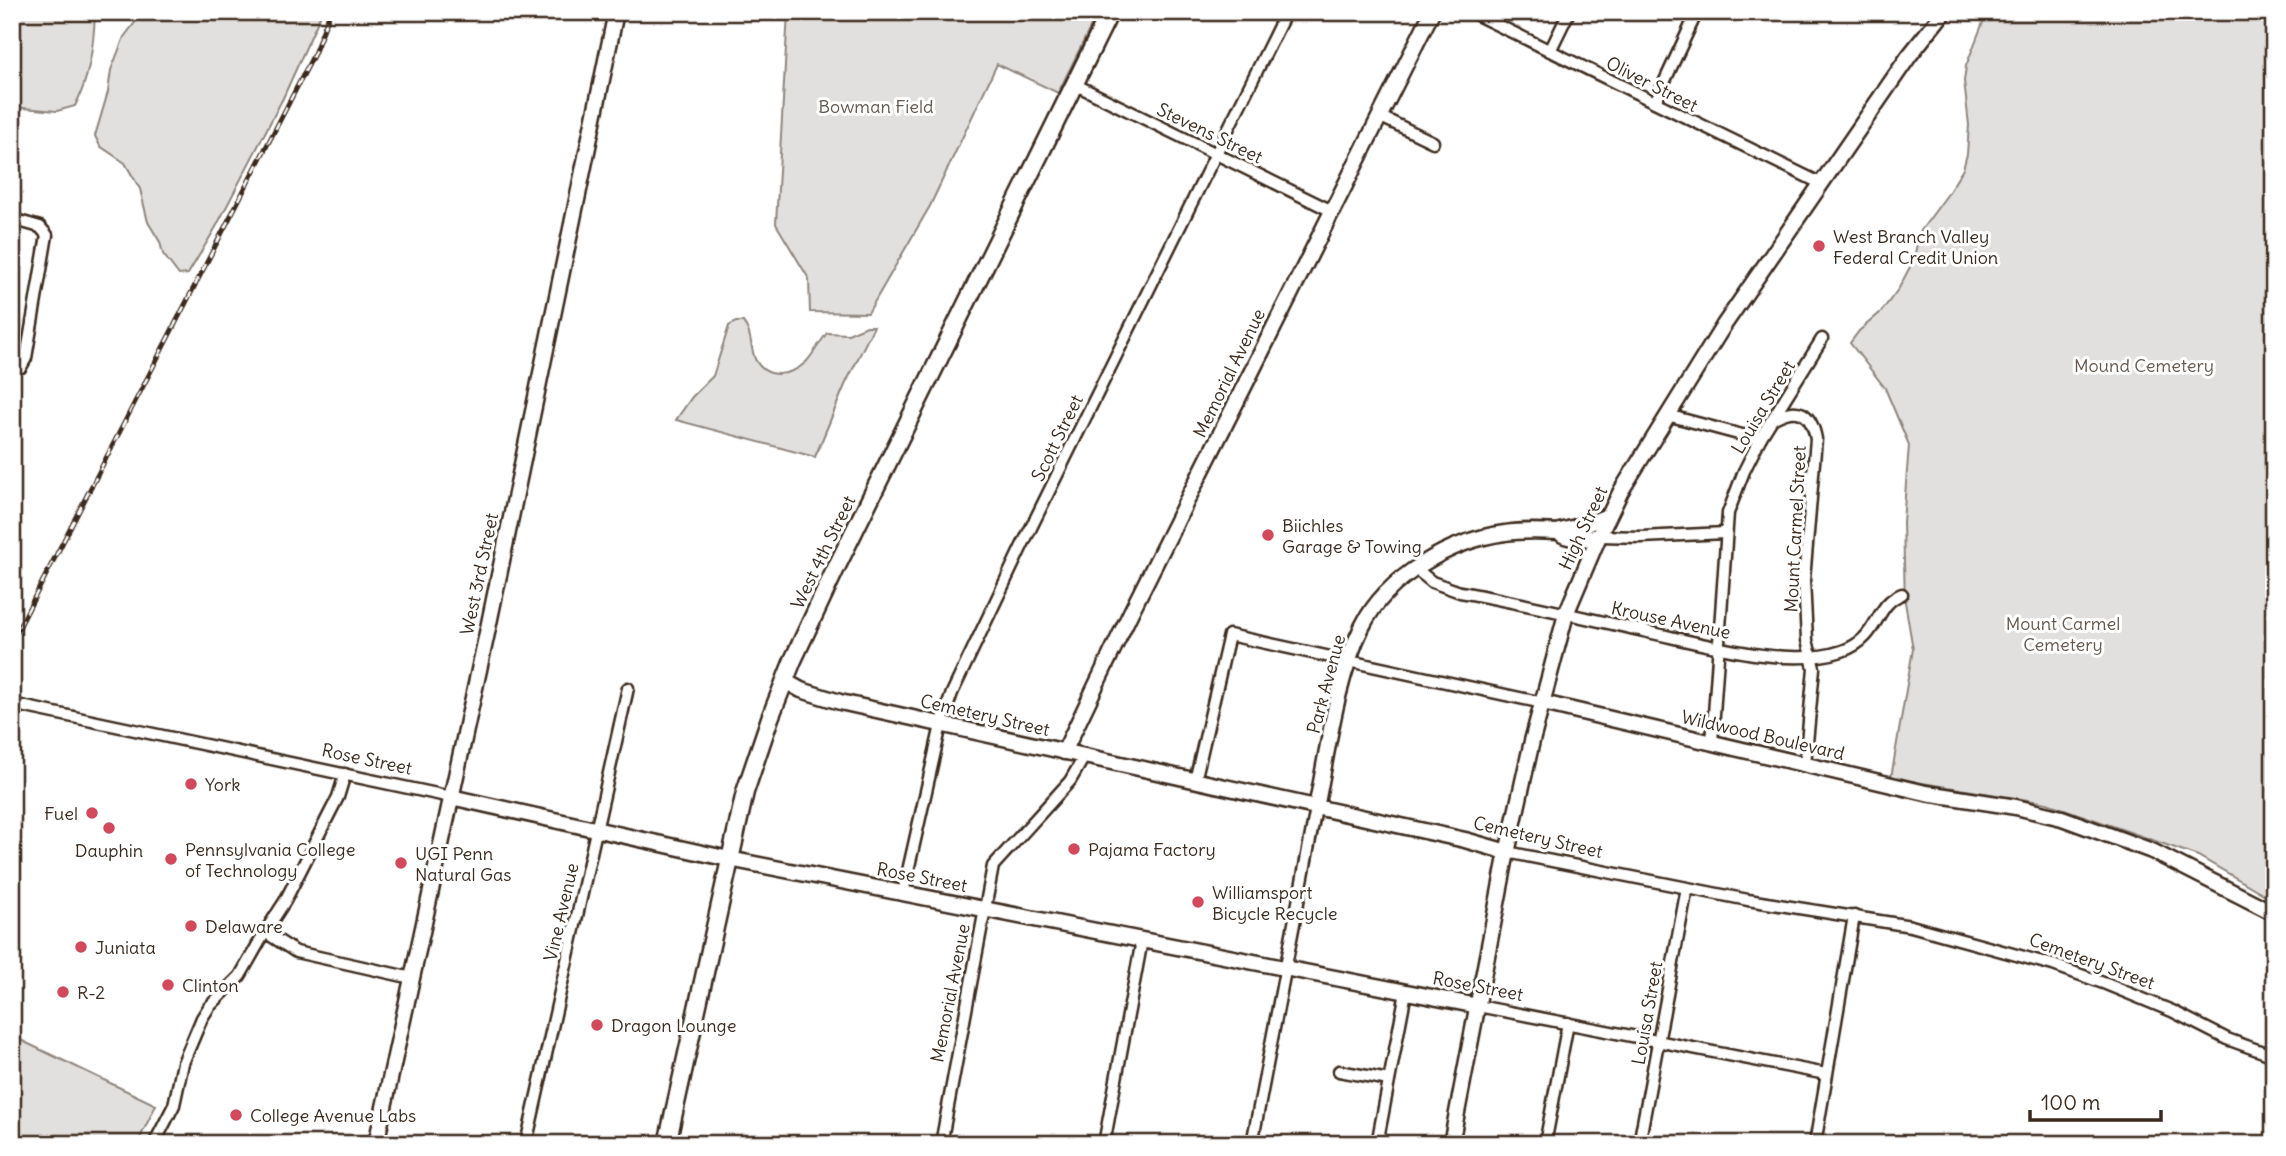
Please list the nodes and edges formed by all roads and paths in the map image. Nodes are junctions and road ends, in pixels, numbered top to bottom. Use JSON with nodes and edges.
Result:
{"nodes":[{"id":1,"x":616,"y":12,"type":"edge"},
{"id":2,"x":1110,"y":12,"type":"edge"},
{"id":3,"x":1286,"y":12,"type":"edge"},
{"id":4,"x":1432,"y":12,"type":"edge"},
{"id":5,"x":1471,"y":12,"type":"edge"},
{"id":6,"x":1569,"y":12,"type":"edge"},
{"id":7,"x":1698,"y":12,"type":"edge"},
{"id":8,"x":1944,"y":12,"type":"edge"},
{"id":9,"x":1550,"y":51,"type":"junction"},
{"id":10,"x":1074,"y":84,"type":"junction"},
{"id":11,"x":1655,"y":103,"type":"junction"},
{"id":12,"x":1379,"y":116,"type":"junction"},
{"id":13,"x":1433,"y":142,"type":"dead end"},
{"id":14,"x":1216,"y":153,"type":"junction"},
{"id":15,"x":1820,"y":183,"type":"junction"},
{"id":16,"x":1332,"y":211,"type":"junction"},
{"id":17,"x":12,"y":219,"type":"edge"},
{"id":18,"x":1822,"y":340,"type":"dead end"},
{"id":19,"x":16,"y":368,"type":"edge"},
{"id":20,"x":1667,"y":415,"type":"junction"},
{"id":21,"x":1774,"y":418,"type":"junction"},
{"id":22,"x":1761,"y":437,"type":"junction"},
{"id":23,"x":1608,"y":516,"type":"junction"},
{"id":24,"x":1559,"y":532,"type":"junction"},
{"id":25,"x":1725,"y":533,"type":"junction"},
{"id":26,"x":1599,"y":536,"type":"junction"},
{"id":27,"x":1416,"y":569,"type":"junction"},
{"id":28,"x":1902,"y":594,"type":"dead end"},
{"id":29,"x":1566,"y":614,"type":"junction"},
{"id":30,"x":1718,"y":647,"type":"junction"},
{"id":31,"x":1812,"y":658,"type":"junction"},
{"id":32,"x":1349,"y":662,"type":"junction"},
{"id":33,"x":785,"y":681,"type":"junction"},
{"id":34,"x":628,"y":688,"type":"dead end"},
{"id":35,"x":1543,"y":703,"type":"junction"},
{"id":36,"x":12,"y":704,"type":"edge"},
{"id":37,"x":941,"y":725,"type":"junction"},
{"id":38,"x":1712,"y":743,"type":"junction"},
{"id":39,"x":1063,"y":752,"type":"junction"},
{"id":40,"x":1084,"y":757,"type":"junction"},
{"id":41,"x":1805,"y":764,"type":"junction"},
{"id":42,"x":345,"y":774,"type":"junction"},
{"id":43,"x":1195,"y":781,"type":"junction"},
{"id":44,"x":451,"y":797,"type":"junction"},
{"id":45,"x":1316,"y":808,"type":"junction"},
{"id":46,"x":596,"y":829,"type":"junction"},
{"id":47,"x":1507,"y":852,"type":"junction"},
{"id":48,"x":729,"y":859,"type":"junction"},
{"id":49,"x":1687,"y":888,"type":"junction"},
{"id":50,"x":903,"y":893,"type":"junction"},
{"id":51,"x":985,"y":909,"type":"junction"},
{"id":52,"x":2274,"y":913,"type":"edge"},
{"id":53,"x":1854,"y":916,"type":"junction"},
{"id":54,"x":265,"y":932,"type":"junction"},
{"id":55,"x":1142,"y":940,"type":"junction"},
{"id":56,"x":1286,"y":968,"type":"junction"},
{"id":57,"x":412,"y":978,"type":"junction"},
{"id":58,"x":1406,"y":992,"type":"junction"},
{"id":59,"x":1478,"y":1006,"type":"junction"},
{"id":60,"x":1568,"y":1024,"type":"junction"},
{"id":61,"x":1659,"y":1041,"type":"junction"},
{"id":62,"x":2274,"y":1056,"type":"edge"},
{"id":63,"x":1339,"y":1071,"type":"dead end"},
{"id":64,"x":1826,"y":1074,"type":"junction"},
{"id":65,"x":1389,"y":1080,"type":"junction"},
{"id":66,"x":155,"y":1144,"type":"edge"},
{"id":67,"x":376,"y":1144,"type":"edge"},
{"id":68,"x":526,"y":1144,"type":"edge"},
{"id":69,"x":667,"y":1144,"type":"edge"},
{"id":70,"x":940,"y":1144,"type":"edge"},
{"id":71,"x":1104,"y":1144,"type":"edge"},
{"id":72,"x":1252,"y":1144,"type":"edge"},
{"id":73,"x":1377,"y":1144,"type":"edge"},
{"id":74,"x":1451,"y":1144,"type":"edge"},
{"id":75,"x":1545,"y":1144,"type":"edge"},
{"id":76,"x":1639,"y":1144,"type":"edge"},
{"id":77,"x":1815,"y":1144,"type":"edge"}],
"edges":[{"from":1,"to":44,"type":"street","name":"West 3rd Street"},
{"from":2,"to":10,"type":"main road","name":"West 4th Street"},
{"from":3,"to":14,"type":"street","name":"Scott Street"},
{"from":4,"to":12,"type":"street","name":"Memorial Avenue"},
{"from":5,"to":9,"type":"street","name":"Oliver Street"},
{"from":6,"to":9,"type":"street"},
{"from":7,"to":11,"type":"street"},
{"from":8,"to":15,"type":"street","name":"High Street"},
{"from":9,"to":11,"type":"street","name":"Oliver Street"},
{"from":10,"to":14,"type":"street","name":"Stevens Street"},
{"from":10,"to":33,"type":"main road","name":"West 4th Street"},
{"from":11,"to":15,"type":"street","name":"Oliver Street"},
{"from":12,"to":13,"type":"street"},
{"from":12,"to":16,"type":"street","name":"Memorial Avenue"},
{"from":14,"to":16,"type":"street","name":"Stevens Street"},
{"from":14,"to":37,"type":"street","name":"Scott Street"},
{"from":15,"to":20,"type":"street","name":"High Street"},
{"from":16,"to":39,"type":"street","name":"Memorial Avenue"},
{"from":17,"to":19,"type":"street"},
{"from":18,"to":21,"type":"street","name":"Louisa Street"},
{"from":20,"to":22,"type":"street"},
{"from":20,"to":23,"type":"street","name":"High Street"},
{"from":21,"to":22,"type":"street","name":"Louisa Street"},
{"from":21,"to":31,"type":"street","name":"Mount Carmel Street"},
{"from":22,"to":25,"type":"street","name":"Louisa Street"},
{"from":23,"to":24,"type":"street"},
{"from":23,"to":26,"type":"street","name":"High Street"},
{"from":24,"to":26,"type":"street","name":"Park Avenue"},
{"from":24,"to":27,"type":"street","name":"Park Avenue"},
{"from":25,"to":26,"type":"street","name":"Park Avenue"},
{"from":25,"to":30,"type":"street","name":"Louisa Street"},
{"from":26,"to":29,"type":"street","name":"High Street"},
{"from":27,"to":29,"type":"street","name":"Krouse Avenue"},
{"from":27,"to":32,"type":"street","name":"Park Avenue"},
{"from":28,"to":31,"type":"street","name":"Krouse Avenue"},
{"from":29,"to":30,"type":"street","name":"Krouse Avenue"},
{"from":29,"to":35,"type":"street","name":"High Street"},
{"from":30,"to":31,"type":"street","name":"Krouse Avenue"},
{"from":30,"to":38,"type":"street","name":"Louisa Street"},
{"from":31,"to":41,"type":"street","name":"Mount Carmel Street"},
{"from":32,"to":35,"type":"street","name":"Wildwood Boulevard"},
{"from":32,"to":43,"type":"street","name":"Wildwood Boulevard"},
{"from":32,"to":45,"type":"street","name":"Park Avenue"},
{"from":33,"to":37,"type":"street","name":"Cemetery Street"},
{"from":33,"to":48,"type":"main road","name":"West 4th Street"},
{"from":34,"to":46,"type":"street","name":"Vine Avenue"},
{"from":35,"to":38,"type":"street","name":"Wildwood Boulevard"},
{"from":35,"to":47,"type":"street","name":"High Street"},
{"from":36,"to":42,"type":"street","name":"Rose Street"},
{"from":37,"to":39,"type":"street","name":"Cemetery Street"},
{"from":37,"to":50,"type":"street","name":"Scott Street"},
{"from":38,"to":41,"type":"street","name":"Wildwood Boulevard"},
{"from":39,"to":40,"type":"street","name":"Cemetery Street"},
{"from":40,"to":43,"type":"street","name":"Cemetery Street"},
{"from":40,"to":51,"type":"street","name":"Memorial Avenue"},
{"from":41,"to":52,"type":"street","name":"Wildwood Boulevard"},
{"from":42,"to":44,"type":"street","name":"Rose Street"},
{"from":42,"to":54,"type":"street"},
{"from":43,"to":45,"type":"street","name":"Cemetery Street"},
{"from":44,"to":46,"type":"street","name":"Rose Street"},
{"from":44,"to":57,"type":"street","name":"West 3rd Street"},
{"from":45,"to":47,"type":"street","name":"Cemetery Street"},
{"from":45,"to":56,"type":"street","name":"Park Avenue"},
{"from":46,"to":48,"type":"street","name":"Rose Street"},
{"from":46,"to":68,"type":"street","name":"Vine Avenue"},
{"from":47,"to":49,"type":"street","name":"Cemetery Street"},
{"from":47,"to":59,"type":"street","name":"High Street"},
{"from":48,"to":50,"type":"street","name":"Rose Street"},
{"from":48,"to":69,"type":"main road","name":"West 4th Street"},
{"from":49,"to":53,"type":"street","name":"Cemetery Street"},
{"from":49,"to":61,"type":"street","name":"Louisa Street"},
{"from":50,"to":51,"type":"street","name":"Rose Street"},
{"from":51,"to":55,"type":"street","name":"Rose Street"},
{"from":51,"to":70,"type":"street","name":"Memorial Avenue"},
{"from":53,"to":62,"type":"street","name":"Cemetery Street"},
{"from":53,"to":64,"type":"street"},
{"from":54,"to":57,"type":"street"},
{"from":54,"to":66,"type":"street"},
{"from":55,"to":56,"type":"street","name":"Rose Street"},
{"from":55,"to":71,"type":"street"},
{"from":56,"to":58,"type":"street","name":"Rose Street"},
{"from":56,"to":72,"type":"street","name":"Park Avenue"},
{"from":57,"to":67,"type":"street","name":"West 3rd Street"},
{"from":58,"to":59,"type":"street","name":"Rose Street"},
{"from":58,"to":65,"type":"street"},
{"from":59,"to":60,"type":"street","name":"Rose Street"},
{"from":59,"to":74,"type":"street","name":"High Street"},
{"from":60,"to":61,"type":"street","name":"Rose Street"},
{"from":60,"to":75,"type":"street"},
{"from":61,"to":64,"type":"street","name":"Rose Street"},
{"from":61,"to":76,"type":"street","name":"Louisa Street"},
{"from":63,"to":65,"type":"street"},
{"from":64,"to":77,"type":"street"},
{"from":65,"to":73,"type":"street"}]}
